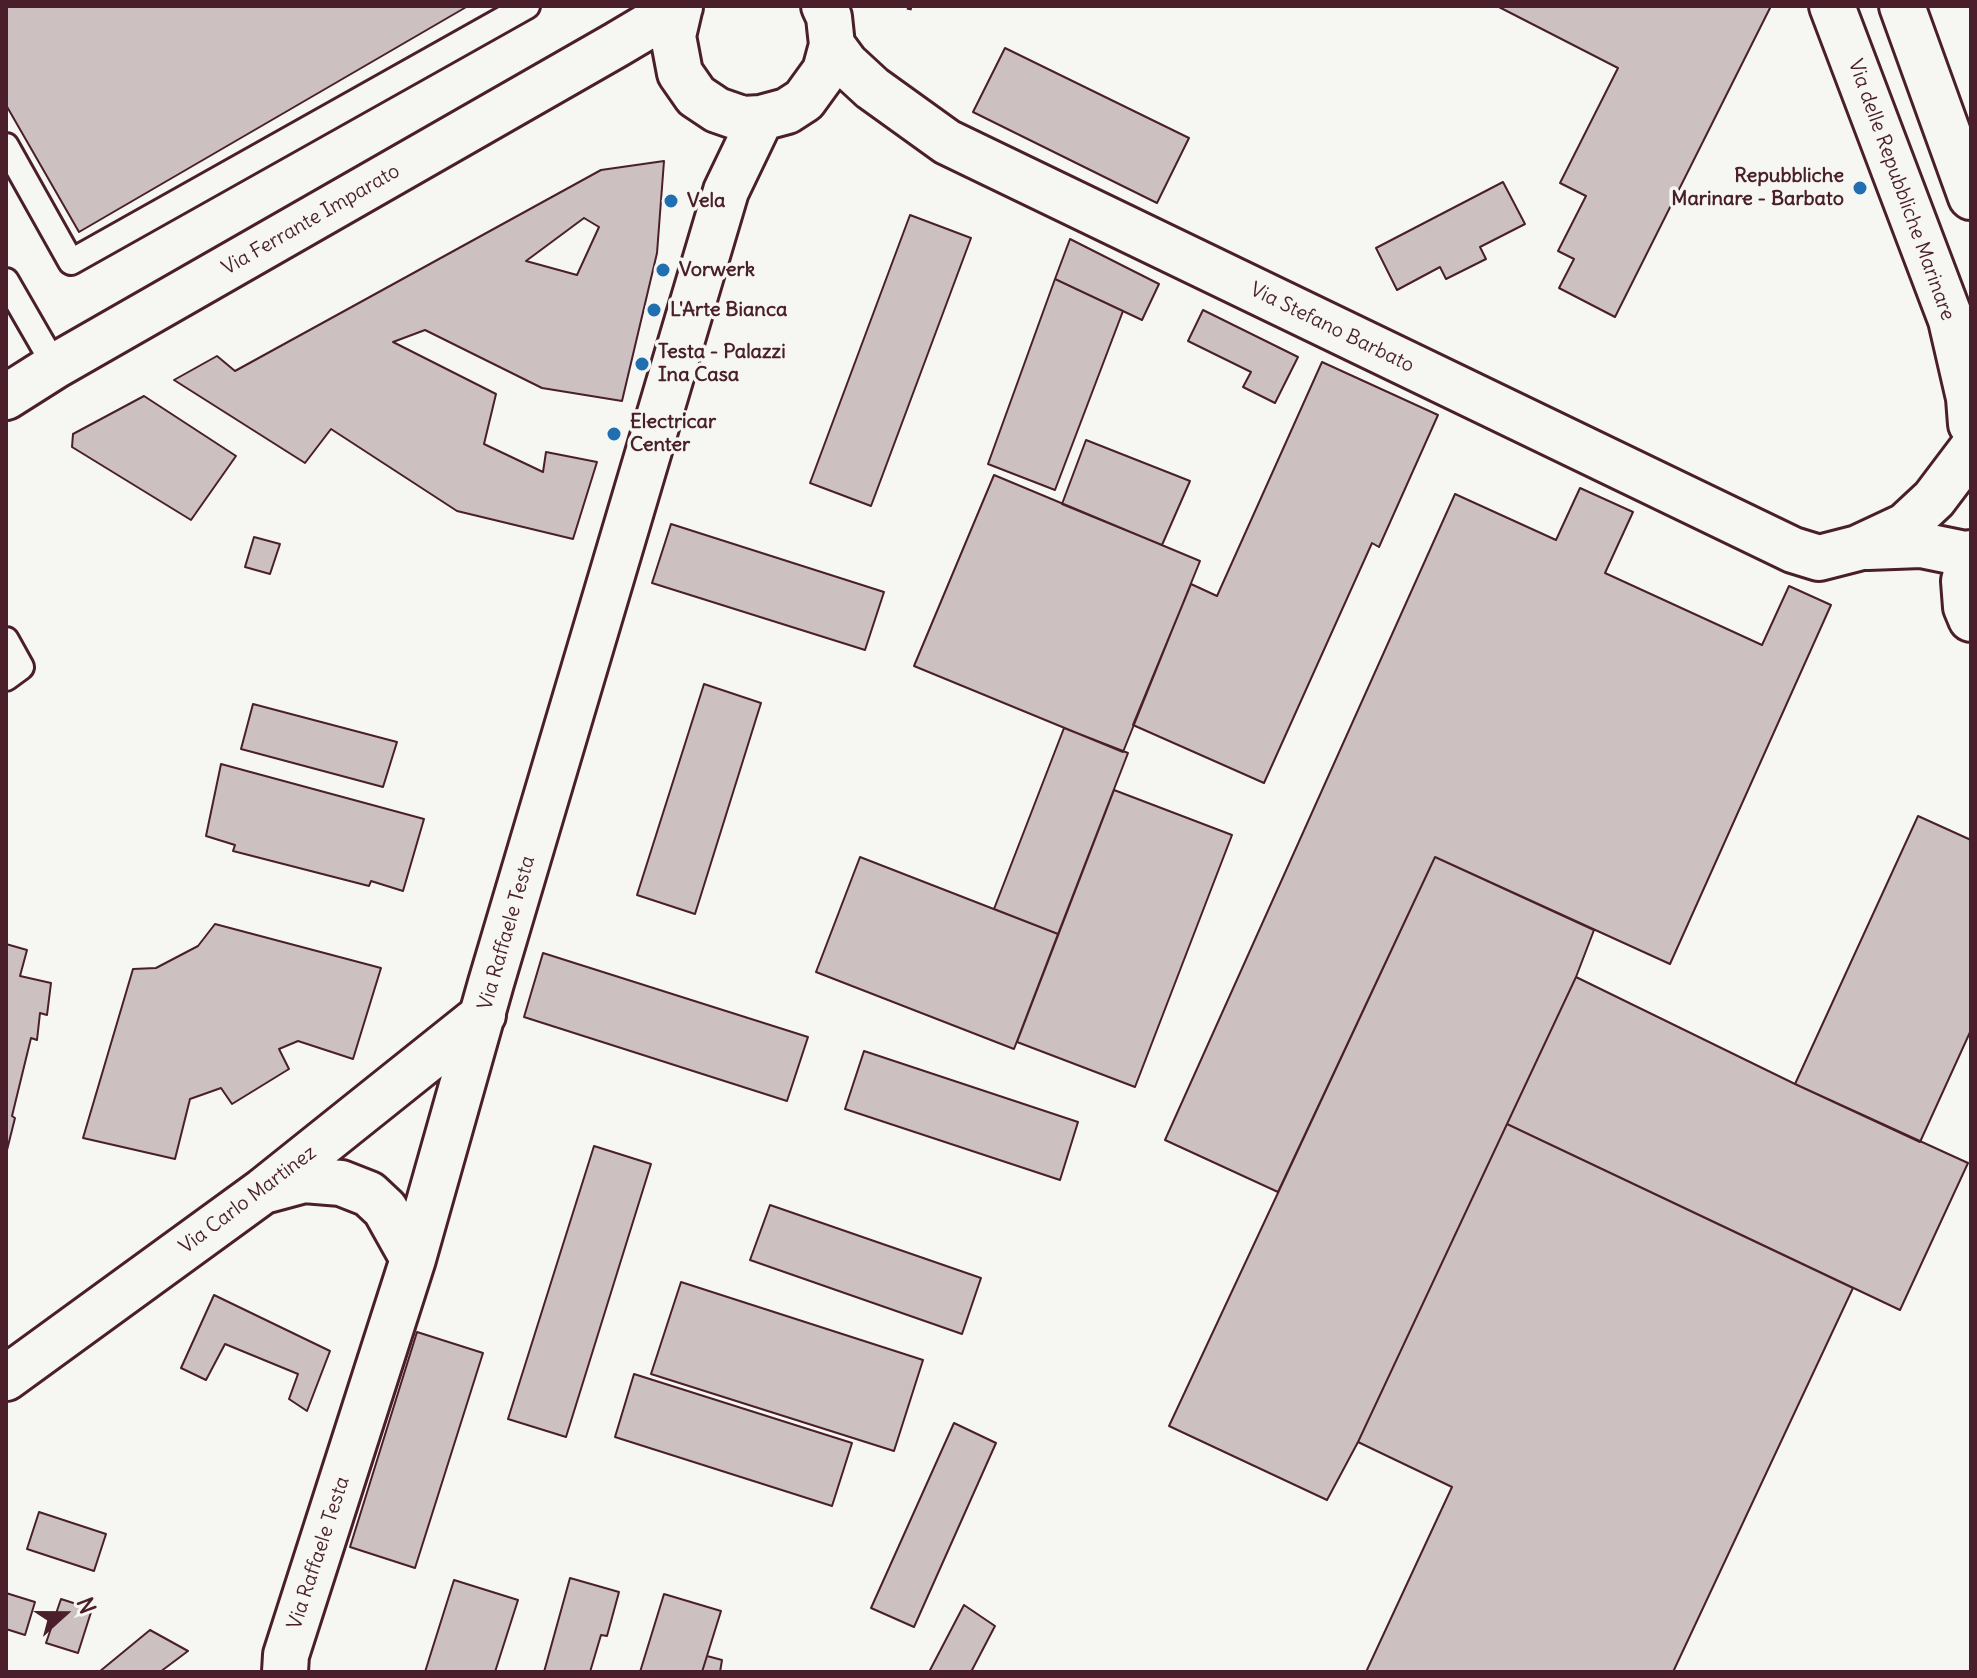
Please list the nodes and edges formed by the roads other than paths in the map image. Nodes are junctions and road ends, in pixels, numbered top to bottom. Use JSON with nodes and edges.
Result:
{"nodes":[{"id":1,"x":527,"y":6,"type":"edge"},
{"id":2,"x":680,"y":6,"type":"edge"},
{"id":3,"x":1832,"y":6,"type":"edge"},
{"id":4,"x":1902,"y":6,"type":"edge"},
{"id":5,"x":831,"y":19,"type":"edge"},
{"id":6,"x":616,"y":45,"type":"junction"},
{"id":7,"x":676,"y":55,"type":"junction"},
{"id":8,"x":717,"y":110,"type":"junction"},
{"id":9,"x":761,"y":118,"type":"junction"},
{"id":10,"x":6,"y":146,"type":"edge"},
{"id":11,"x":726,"y":191,"type":"junction"},
{"id":12,"x":1971,"y":197,"type":"edge"},
{"id":13,"x":6,"y":281,"type":"edge"},
{"id":14,"x":55,"y":366,"type":"junction"},
{"id":15,"x":6,"y":397,"type":"edge"},
{"id":16,"x":1971,"y":424,"type":"edge"},
{"id":17,"x":1971,"y":450,"type":"edge"},
{"id":18,"x":1858,"y":548,"type":"junction"},
{"id":19,"x":1970,"y":554,"type":"edge"},
{"id":20,"x":1971,"y":619,"type":"edge"},
{"id":21,"x":6,"y":640,"type":"edge"},
{"id":22,"x":6,"y":678,"type":"edge"},
{"id":23,"x":483,"y":1015,"type":"junction"},
{"id":24,"x":263,"y":1191,"type":"junction"},
{"id":25,"x":413,"y":1259,"type":"junction"},
{"id":26,"x":6,"y":1378,"type":"edge"},
{"id":27,"x":285,"y":1672,"type":"edge"}],
"edges":[{"from":1,"to":10,"type":"lane"},
{"from":2,"to":6,"type":"street","name":"Via Ferrante Imparato"},
{"from":2,"to":7,"type":"street"},
{"from":3,"to":16,"type":"street","name":"Via delle Repubbliche Marinare"},
{"from":4,"to":12,"type":"street"},
{"from":5,"to":9,"type":"street"},
{"from":5,"to":18,"type":"street","name":"Via Stefano Barbato"},
{"from":6,"to":7,"type":"street"},
{"from":6,"to":14,"type":"street","name":"Via Ferrante Imparato"},
{"from":7,"to":8,"type":"street"},
{"from":8,"to":9,"type":"street"},
{"from":8,"to":11,"type":"street","name":"Via Raffaele Testa"},
{"from":9,"to":11,"type":"street","name":"Via Raffaele Testa"},
{"from":11,"to":23,"type":"street","name":"Via Raffaele Testa"},
{"from":13,"to":14,"type":"lane"},
{"from":14,"to":15,"type":"street","name":"Via Ferrante Imparato"},
{"from":17,"to":18,"type":"street","name":"Via Stefano Barbato"},
{"from":18,"to":19,"type":"street","name":"Via Stefano Barbato"},
{"from":19,"to":20,"type":"street"},
{"from":21,"to":22,"type":"lane"},
{"from":23,"to":24,"type":"street","name":"Via Carlo Martinez"},
{"from":23,"to":25,"type":"street","name":"Via Raffaele Testa"},
{"from":24,"to":25,"type":"street"},
{"from":24,"to":26,"type":"street","name":"Via Carlo Martinez"},
{"from":25,"to":27,"type":"street","name":"Via Raffaele Testa"}]}
